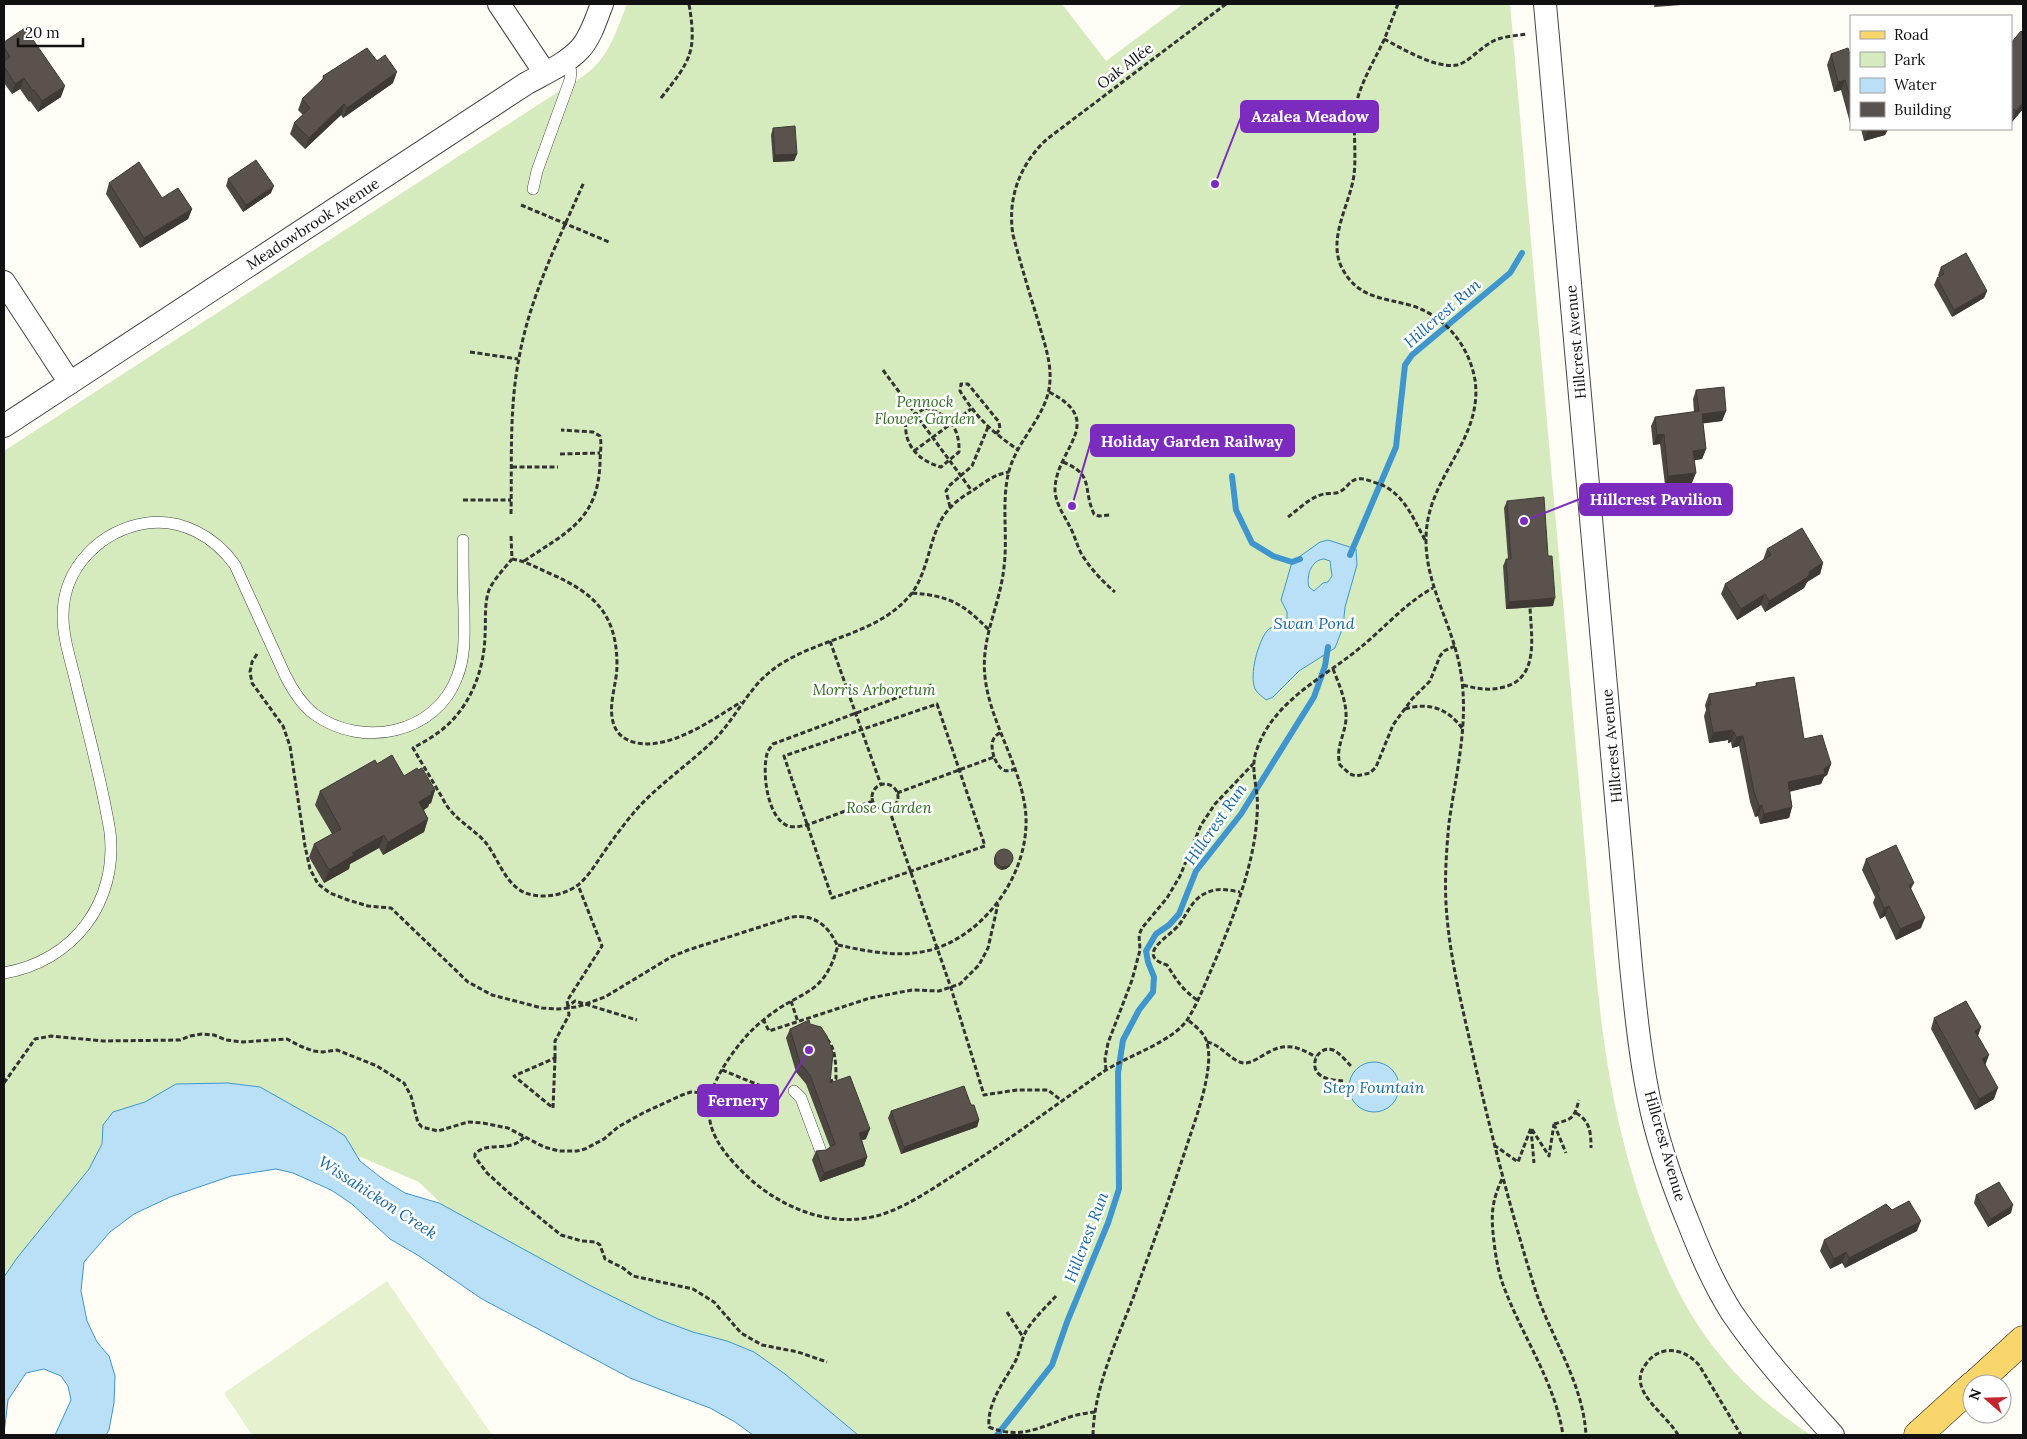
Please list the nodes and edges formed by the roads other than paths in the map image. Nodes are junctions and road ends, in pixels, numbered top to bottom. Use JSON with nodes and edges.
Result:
{"nodes":[{"id":1,"x":499,"y":4,"type":"edge"},
{"id":2,"x":602,"y":4,"type":"edge"},
{"id":3,"x":1545,"y":4,"type":"edge"},
{"id":4,"x":567,"y":60,"type":"junction"},
{"id":5,"x":545,"y":73,"type":"junction"},
{"id":6,"x":533,"y":189,"type":"dead end"},
{"id":7,"x":4,"y":282,"type":"edge"},
{"id":8,"x":70,"y":384,"type":"junction"},
{"id":9,"x":4,"y":426,"type":"edge"},
{"id":10,"x":463,"y":540,"type":"dead end"},
{"id":11,"x":4,"y":973,"type":"edge"},
{"id":12,"x":794,"y":1091,"type":"road end"},
{"id":13,"x":820,"y":1152,"type":"edge"},
{"id":14,"x":2023,"y":1340,"type":"edge"},
{"id":15,"x":1985,"y":1374,"type":"edge"},
{"id":16,"x":1962,"y":1395,"type":"edge"},
{"id":17,"x":1833,"y":1435,"type":"edge"},
{"id":18,"x":1918,"y":1435,"type":"edge"}],
"edges":[{"from":1,"to":5,"type":"street"},
{"from":2,"to":4,"type":"street","name":"Meadowbrook Avenue"},
{"from":3,"to":17,"type":"street","name":"Hillcrest Avenue"},
{"from":4,"to":5,"type":"street","name":"Meadowbrook Avenue"},
{"from":4,"to":6,"type":"lane"},
{"from":5,"to":8,"type":"street","name":"Meadowbrook Avenue"},
{"from":7,"to":8,"type":"street"},
{"from":8,"to":9,"type":"street","name":"Meadowbrook Avenue"},
{"from":10,"to":11,"type":"lane"},
{"from":12,"to":13,"type":"lane"},
{"from":14,"to":15,"type":"main road"},
{"from":16,"to":18,"type":"main road"}]}
